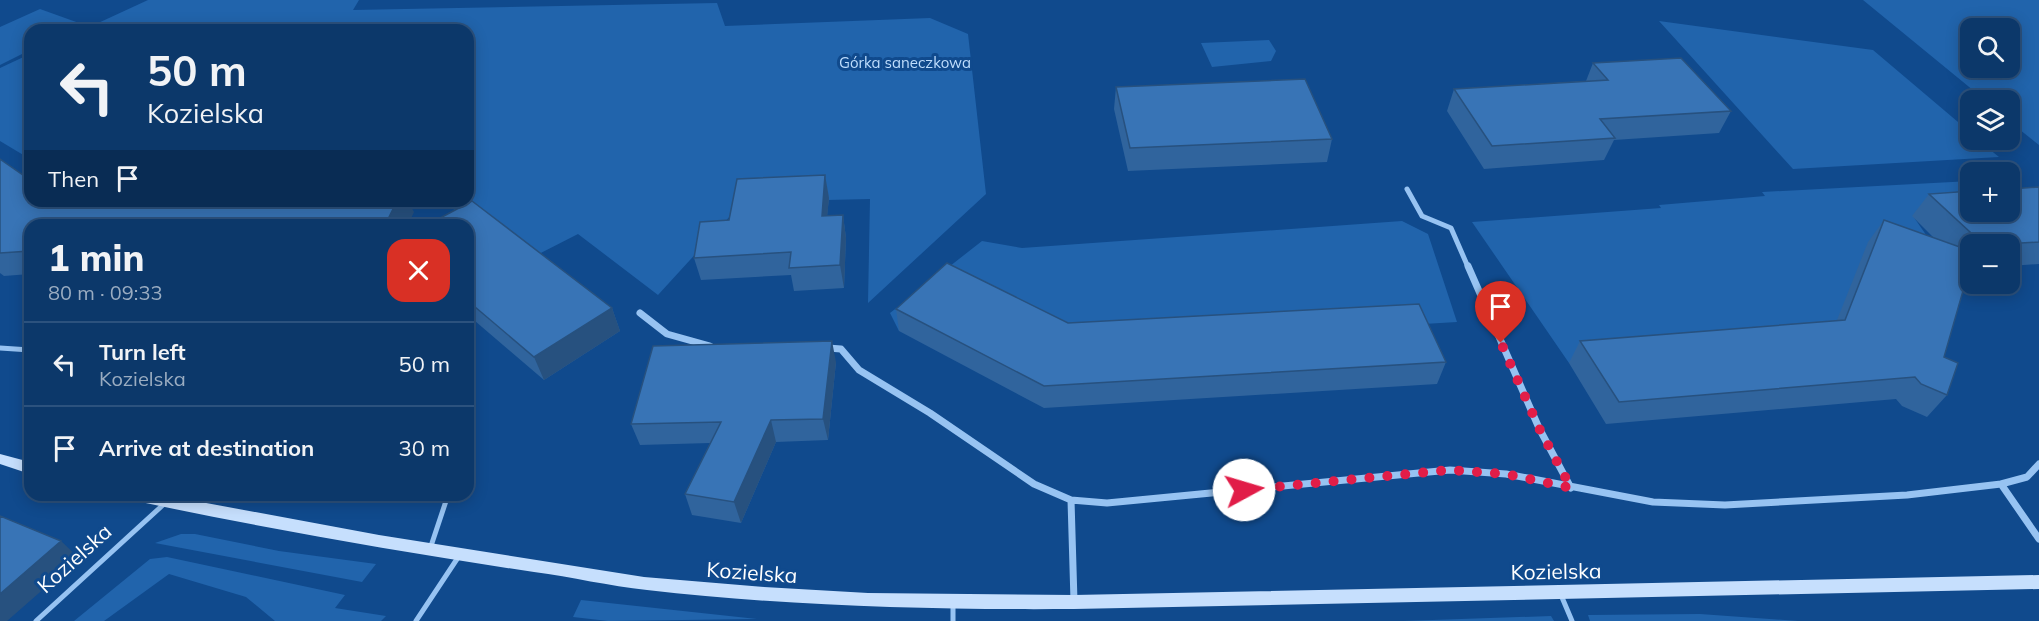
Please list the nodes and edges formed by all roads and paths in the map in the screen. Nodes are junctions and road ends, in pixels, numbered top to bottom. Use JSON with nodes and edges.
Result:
{"nodes":[{"id":1,"x":1407,"y":189,"type":"dead end"},
{"id":2,"x":640,"y":313,"type":"dead end"},
{"id":3,"x":721,"y":346,"type":"edge"},
{"id":4,"x":818,"y":347,"type":"edge"},
{"id":5,"x":0,"y":348,"type":"edge"},
{"id":6,"x":24,"y":350,"type":"edge"},
{"id":7,"x":0,"y":459,"type":"edge"},
{"id":8,"x":2039,"y":464,"type":"edge"},
{"id":9,"x":24,"y":466,"type":"edge"},
{"id":10,"x":2001,"y":484,"type":"junction"},
{"id":11,"x":1571,"y":488,"type":"junction"},
{"id":12,"x":1071,"y":500,"type":"junction"},
{"id":13,"x":162,"y":501,"type":"edge"},
{"id":14,"x":446,"y":501,"type":"edge"},
{"id":15,"x":166,"y":502,"type":"junction"},
{"id":16,"x":2039,"y":539,"type":"edge"},
{"id":17,"x":430,"y":550,"type":"junction"},
{"id":18,"x":459,"y":556,"type":"junction"},
{"id":19,"x":2039,"y":582,"type":"edge"},
{"id":20,"x":1560,"y":592,"type":"junction"},
{"id":21,"x":1074,"y":602,"type":"junction"},
{"id":22,"x":953,"y":603,"type":"junction"},
{"id":23,"x":36,"y":621,"type":"edge"},
{"id":24,"x":416,"y":621,"type":"edge"},
{"id":25,"x":953,"y":621,"type":"edge"},
{"id":26,"x":1572,"y":621,"type":"edge"}],
"edges":[{"from":1,"to":11,"type":"street"},
{"from":2,"to":3,"type":"street"},
{"from":4,"to":12,"type":"street"},
{"from":5,"to":6,"type":"lane"},
{"from":7,"to":9,"type":"street"},
{"from":8,"to":10,"type":"street"},
{"from":10,"to":11,"type":"street"},
{"from":10,"to":16,"type":"street"},
{"from":11,"to":12,"type":"street"},
{"from":12,"to":21,"type":"street"},
{"from":13,"to":15,"type":"street","name":"Kozielska"},
{"from":14,"to":17,"type":"lane"},
{"from":15,"to":17,"type":"street","name":"Kozielska"},
{"from":15,"to":23,"type":"lane","name":"Kozielska"},
{"from":17,"to":18,"type":"street","name":"Kozielska"},
{"from":18,"to":22,"type":"street","name":"Kozielska"},
{"from":18,"to":24,"type":"lane"},
{"from":19,"to":20,"type":"street","name":"Kozielska"},
{"from":20,"to":21,"type":"street","name":"Kozielska"},
{"from":20,"to":26,"type":"lane"},
{"from":21,"to":22,"type":"street","name":"Kozielska"},
{"from":22,"to":25,"type":"lane"}]}
